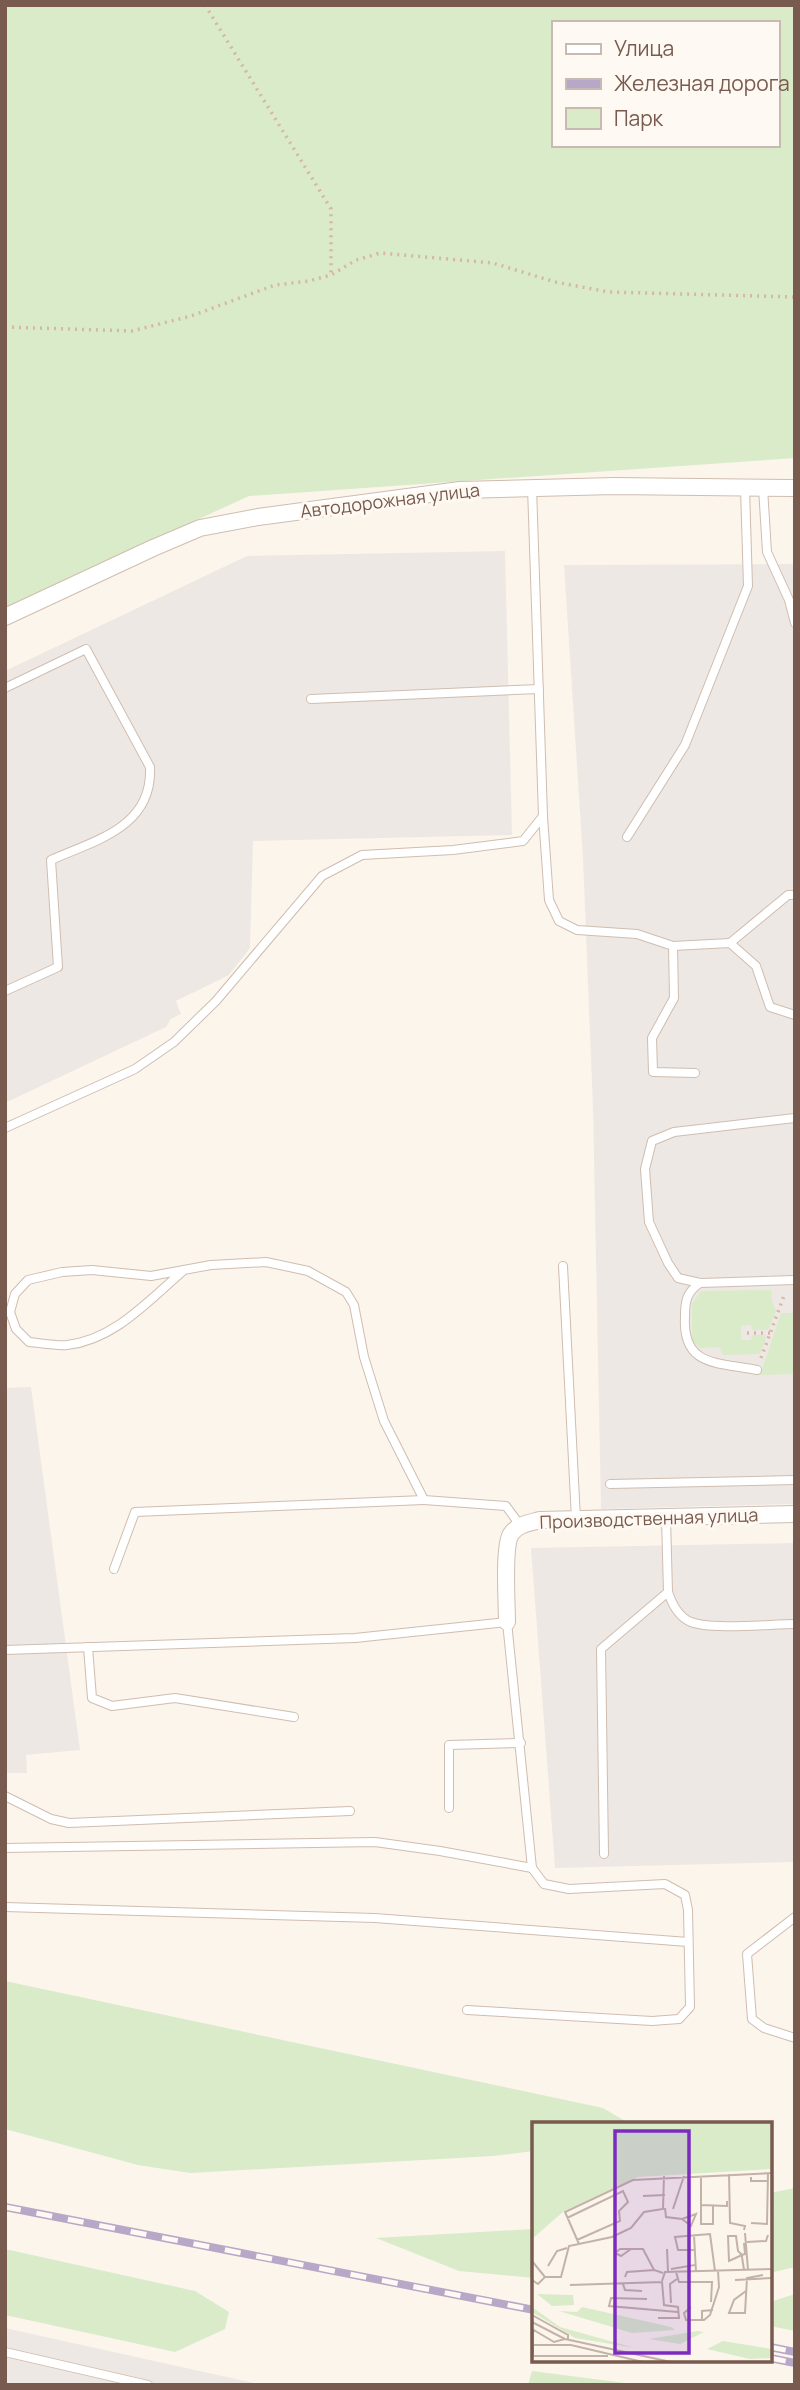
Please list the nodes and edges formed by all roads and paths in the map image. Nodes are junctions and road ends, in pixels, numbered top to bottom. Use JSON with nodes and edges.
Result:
{"nodes":[{"id":1,"x":205,"y":5,"type":"edge"},
{"id":2,"x":331,"y":275,"type":"junction"},
{"id":3,"x":795,"y":297,"type":"edge"},
{"id":4,"x":5,"y":327,"type":"edge"},
{"id":5,"x":532,"y":487,"type":"junction"},
{"id":6,"x":744,"y":488,"type":"junction"},
{"id":7,"x":763,"y":488,"type":"junction"},
{"id":8,"x":795,"y":488,"type":"edge"},
{"id":9,"x":5,"y":617,"type":"edge"},
{"id":10,"x":795,"y":623,"type":"edge"},
{"id":11,"x":5,"y":688,"type":"edge"},
{"id":12,"x":539,"y":689,"type":"junction"},
{"id":13,"x":311,"y":699,"type":"dead end"},
{"id":14,"x":543,"y":816,"type":"junction"},
{"id":15,"x":627,"y":837,"type":"dead end"},
{"id":16,"x":795,"y":895,"type":"edge"},
{"id":17,"x":730,"y":943,"type":"junction"},
{"id":18,"x":673,"y":946,"type":"junction"},
{"id":19,"x":5,"y":991,"type":"edge"},
{"id":20,"x":795,"y":1015,"type":"edge"},
{"id":21,"x":695,"y":1073,"type":"dead end"},
{"id":22,"x":795,"y":1118,"type":"edge"},
{"id":23,"x":5,"y":1128,"type":"edge"},
{"id":24,"x":564,"y":1266,"type":"dead end"},
{"id":25,"x":182,"y":1272,"type":"junction"},
{"id":26,"x":792,"y":1280,"type":"edge"},
{"id":27,"x":700,"y":1283,"type":"junction"},
{"id":28,"x":747,"y":1333,"type":"dead end"},
{"id":29,"x":771,"y":1333,"type":"junction"},
{"id":30,"x":757,"y":1370,"type":"joint"},
{"id":31,"x":795,"y":1480,"type":"edge"},
{"id":32,"x":610,"y":1484,"type":"dead end"},
{"id":33,"x":424,"y":1500,"type":"junction"},
{"id":34,"x":795,"y":1514,"type":"edge"},
{"id":35,"x":666,"y":1518,"type":"junction"},
{"id":36,"x":576,"y":1519,"type":"junction"},
{"id":37,"x":520,"y":1525,"type":"junction"},
{"id":38,"x":114,"y":1569,"type":"dead end"},
{"id":39,"x":668,"y":1592,"type":"junction"},
{"id":40,"x":507,"y":1622,"type":"junction"},
{"id":41,"x":795,"y":1624,"type":"edge"},
{"id":42,"x":88,"y":1647,"type":"junction"},
{"id":43,"x":5,"y":1650,"type":"edge"},
{"id":44,"x":294,"y":1717,"type":"dead end"},
{"id":45,"x":521,"y":1743,"type":"junction"},
{"id":46,"x":5,"y":1796,"type":"edge"},
{"id":47,"x":449,"y":1808,"type":"dead end"},
{"id":48,"x":350,"y":1811,"type":"dead end"},
{"id":49,"x":5,"y":1848,"type":"edge"},
{"id":50,"x":604,"y":1854,"type":"dead end"},
{"id":51,"x":532,"y":1868,"type":"junction"},
{"id":52,"x":5,"y":1908,"type":"edge"},
{"id":53,"x":795,"y":1917,"type":"edge"},
{"id":54,"x":688,"y":1942,"type":"junction"},
{"id":55,"x":467,"y":2010,"type":"dead end"},
{"id":56,"x":795,"y":2038,"type":"edge"},
{"id":57,"x":5,"y":2352,"type":"edge"},
{"id":58,"x":148,"y":2385,"type":"edge"}],
"edges":[{"from":1,"to":2,"type":"path"},
{"from":2,"to":3,"type":"path"},
{"from":2,"to":4,"type":"path"},
{"from":5,"to":6,"type":"street","name":"Автодорожная улица"},
{"from":5,"to":9,"type":"street","name":"Автодорожная улица"},
{"from":5,"to":12,"type":"lane"},
{"from":6,"to":7,"type":"street","name":"Автодорожная улица"},
{"from":6,"to":15,"type":"lane"},
{"from":7,"to":8,"type":"street","name":"Автодорожная улица"},
{"from":7,"to":10,"type":"lane"},
{"from":11,"to":19,"type":"lane"},
{"from":12,"to":13,"type":"lane"},
{"from":12,"to":14,"type":"lane"},
{"from":14,"to":18,"type":"lane"},
{"from":14,"to":23,"type":"lane"},
{"from":16,"to":17,"type":"lane"},
{"from":17,"to":18,"type":"lane"},
{"from":17,"to":20,"type":"lane"},
{"from":18,"to":21,"type":"lane"},
{"from":22,"to":27,"type":"lane"},
{"from":24,"to":36,"type":"lane"},
{"from":25,"to":25,"type":"lane"},
{"from":25,"to":33,"type":"lane"},
{"from":26,"to":27,"type":"lane"},
{"from":26,"to":29,"type":"path"},
{"from":27,"to":30,"type":"lane"},
{"from":28,"to":29,"type":"path"},
{"from":29,"to":30,"type":"path"},
{"from":31,"to":32,"type":"lane"},
{"from":33,"to":37,"type":"lane"},
{"from":33,"to":38,"type":"lane"},
{"from":34,"to":35,"type":"street","name":"Производственная улица"},
{"from":35,"to":36,"type":"street","name":"Производственная улица"},
{"from":35,"to":39,"type":"lane"},
{"from":36,"to":37,"type":"street","name":"Производственная улица"},
{"from":37,"to":40,"type":"street","name":"Производственная улица"},
{"from":39,"to":41,"type":"lane"},
{"from":39,"to":50,"type":"lane"},
{"from":40,"to":42,"type":"lane"},
{"from":40,"to":45,"type":"lane"},
{"from":42,"to":43,"type":"lane"},
{"from":42,"to":44,"type":"lane"},
{"from":45,"to":47,"type":"lane"},
{"from":45,"to":51,"type":"lane"},
{"from":46,"to":48,"type":"lane"},
{"from":49,"to":51,"type":"lane"},
{"from":51,"to":54,"type":"lane"},
{"from":52,"to":54,"type":"lane"},
{"from":53,"to":56,"type":"lane"},
{"from":54,"to":55,"type":"lane"},
{"from":57,"to":58,"type":"lane"}]}
